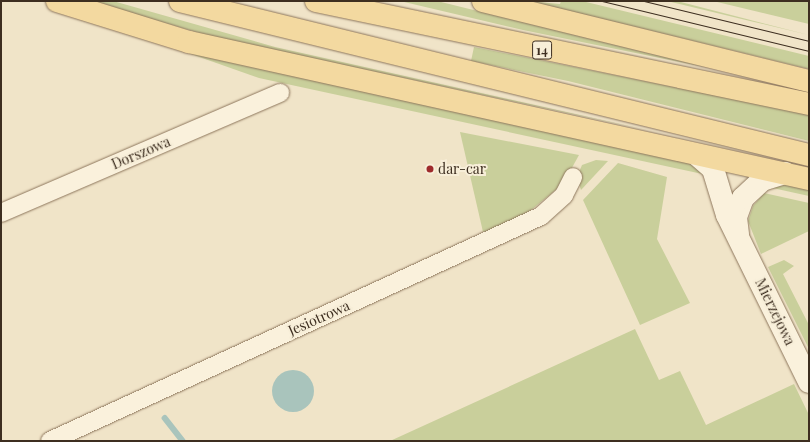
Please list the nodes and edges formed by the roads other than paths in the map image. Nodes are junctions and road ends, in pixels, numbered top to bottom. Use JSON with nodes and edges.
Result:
{"nodes":[{"id":1,"x":57,"y":1,"type":"edge"},
{"id":2,"x":180,"y":1,"type":"edge"},
{"id":3,"x":316,"y":1,"type":"edge"},
{"id":4,"x":482,"y":1,"type":"edge"},
{"id":5,"x":809,"y":81,"type":"edge"},
{"id":6,"x":280,"y":93,"type":"dead end"},
{"id":7,"x":809,"y":104,"type":"edge"},
{"id":8,"x":697,"y":154,"type":"junction"},
{"id":9,"x":809,"y":155,"type":"edge"},
{"id":10,"x":785,"y":173,"type":"junction"},
{"id":11,"x":573,"y":178,"type":"dead end"},
{"id":12,"x":809,"y":179,"type":"edge"},
{"id":13,"x":1,"y":213,"type":"edge"},
{"id":14,"x":740,"y":243,"type":"junction"},
{"id":15,"x":809,"y":382,"type":"edge"},
{"id":16,"x":50,"y":441,"type":"edge"}],
"edges":[{"from":1,"to":8,"type":"main road"},
{"from":2,"to":9,"type":"main road"},
{"from":3,"to":7,"type":"main road","number":"14"},
{"from":4,"to":5,"type":"main road"},
{"from":6,"to":13,"type":"street","name":"Dorszowa"},
{"from":8,"to":10,"type":"main road"},
{"from":8,"to":14,"type":"street"},
{"from":10,"to":12,"type":"main road"},
{"from":10,"to":14,"type":"street"},
{"from":11,"to":16,"type":"street","name":"Jesiotrowa"},
{"from":14,"to":15,"type":"street","name":"Mierzejowa"}]}
